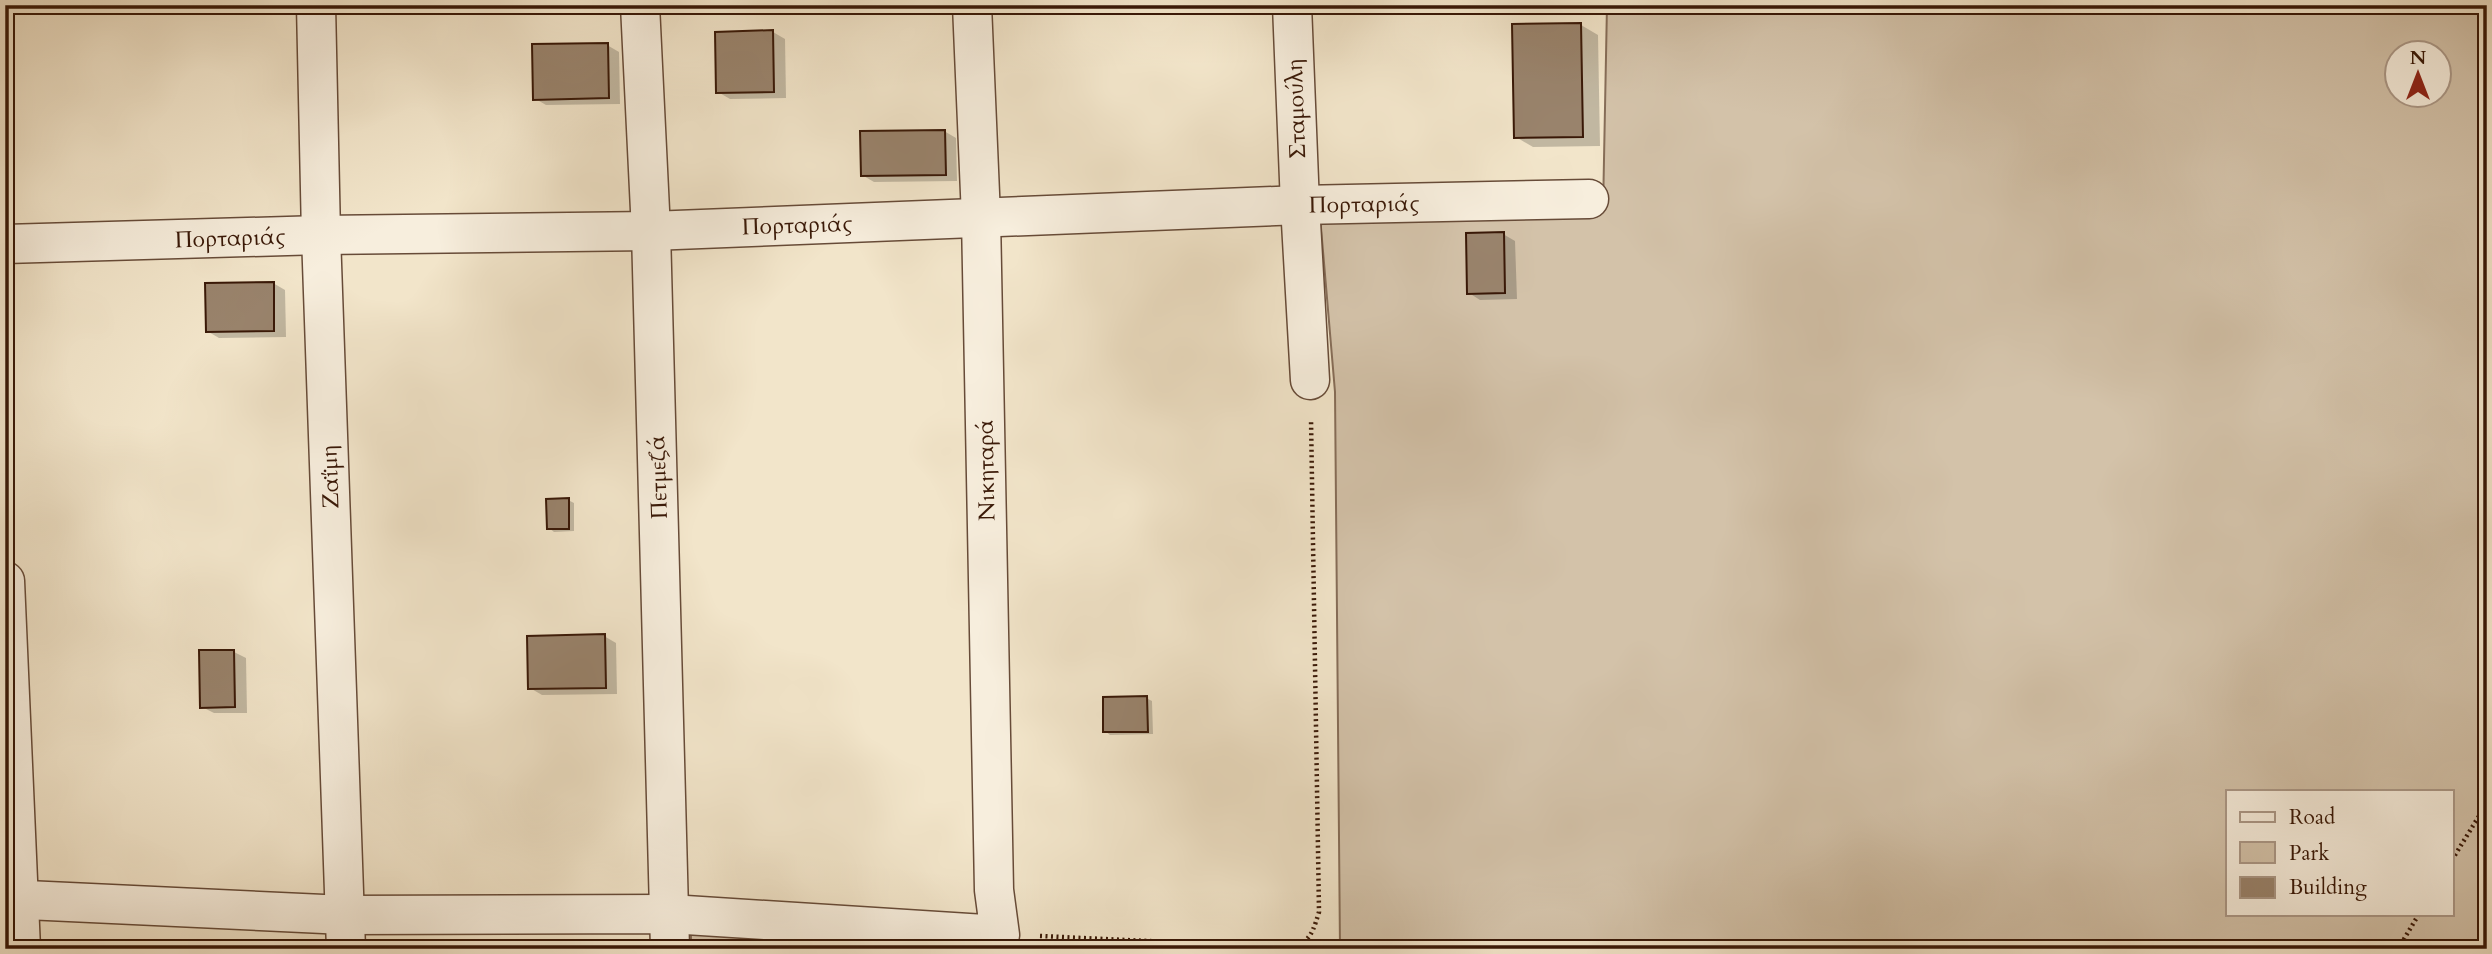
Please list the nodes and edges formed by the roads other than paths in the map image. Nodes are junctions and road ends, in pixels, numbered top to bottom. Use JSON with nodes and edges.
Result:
{"nodes":[{"id":1,"x":316,"y":5,"type":"edge"},
{"id":2,"x":640,"y":5,"type":"edge"},
{"id":3,"x":971,"y":5,"type":"edge"},
{"id":4,"x":1292,"y":5,"type":"edge"},
{"id":5,"x":1589,"y":199,"type":"dead end"},
{"id":6,"x":1300,"y":205,"type":"junction"},
{"id":7,"x":981,"y":217,"type":"junction"},
{"id":8,"x":651,"y":230,"type":"junction"},
{"id":9,"x":321,"y":235,"type":"junction"},
{"id":10,"x":5,"y":244,"type":"edge"},
{"id":11,"x":1310,"y":380,"type":"road end"},
{"id":12,"x":5,"y":581,"type":"edge"},
{"id":13,"x":12,"y":899,"type":"edge"},
{"id":14,"x":345,"y":932,"type":"edge"},
{"id":15,"x":670,"y":932,"type":"edge"},
{"id":16,"x":21,"y":949,"type":"edge"}],
"edges":[{"from":1,"to":9,"type":"street","name":"Ζαΐμη"},
{"from":2,"to":8,"type":"street","name":"Πετμεζά"},
{"from":3,"to":7,"type":"street","name":"Νικηταρά"},
{"from":4,"to":6,"type":"street","name":"Σταμούλη"},
{"from":5,"to":6,"type":"street","name":"Πορταριάς"},
{"from":6,"to":7,"type":"street","name":"Πορταριάς"},
{"from":6,"to":11,"type":"street","name":"Σταμούλη"},
{"from":7,"to":8,"type":"street","name":"Πορταριάς"},
{"from":7,"to":15,"type":"street","name":"Νικηταρά"},
{"from":8,"to":9,"type":"street","name":"Πορταριάς"},
{"from":8,"to":15,"type":"street","name":"Πετμεζά"},
{"from":9,"to":10,"type":"street","name":"Πορταριάς"},
{"from":9,"to":14,"type":"street","name":"Ζαΐμη"},
{"from":12,"to":13,"type":"street"},
{"from":13,"to":14,"type":"street"},
{"from":13,"to":16,"type":"street"},
{"from":14,"to":15,"type":"street"}]}
